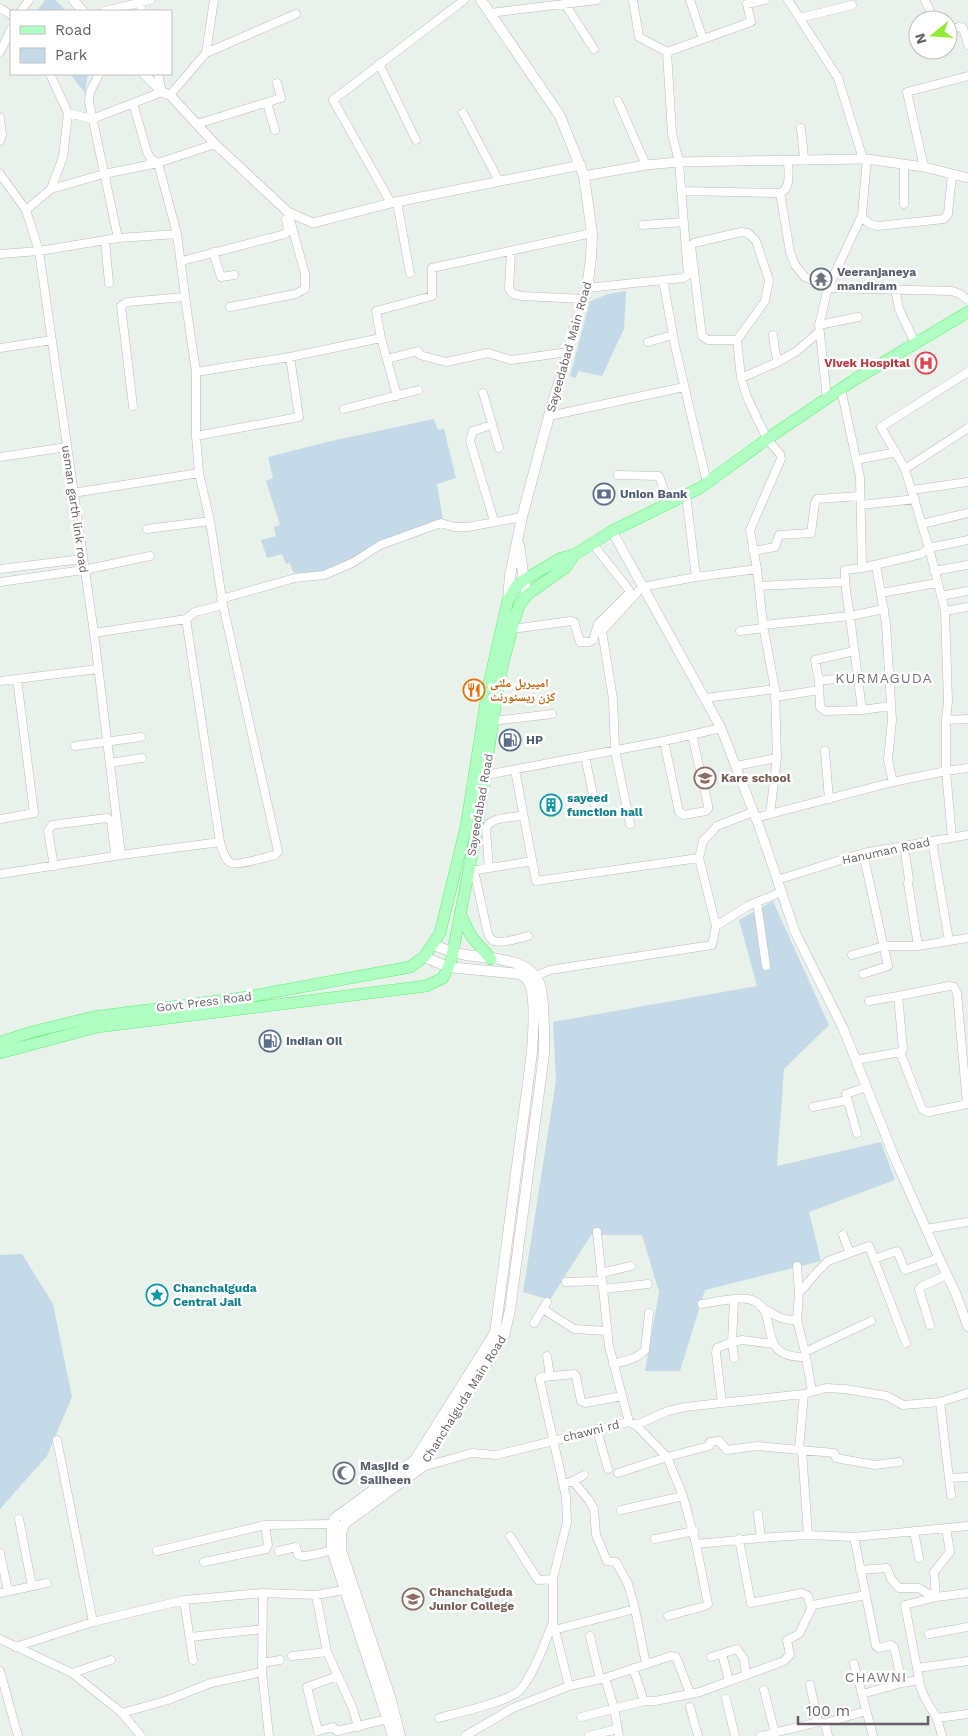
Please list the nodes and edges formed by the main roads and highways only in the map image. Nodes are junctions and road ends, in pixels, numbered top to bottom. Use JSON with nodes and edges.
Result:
{"nodes":[{"id":1,"x":481,"y":0,"type":"edge"},
{"id":2,"x":968,"y":312,"type":"edge"},
{"id":3,"x":518,"y":539,"type":"junction"},
{"id":4,"x":574,"y":555,"type":"junction"},
{"id":5,"x":510,"y":576,"type":"junction"},
{"id":6,"x":520,"y":583,"type":"junction"},
{"id":7,"x":528,"y":594,"type":"junction"},
{"id":8,"x":508,"y":600,"type":"junction"},
{"id":9,"x":519,"y":606,"type":"junction"},
{"id":10,"x":460,"y":913,"type":"junction"},
{"id":11,"x":433,"y":945,"type":"junction"},
{"id":12,"x":424,"y":957,"type":"junction"},
{"id":13,"x":491,"y":959,"type":"junction"},
{"id":14,"x":450,"y":960,"type":"junction"},
{"id":15,"x":410,"y":967,"type":"joint"},
{"id":16,"x":531,"y":978,"type":"junction"},
{"id":17,"x":533,"y":1041,"type":"junction"},
{"id":18,"x":0,"y":1042,"type":"edge"},
{"id":19,"x":544,"y":1042,"type":"junction"},
{"id":20,"x":0,"y":1053,"type":"edge"},
{"id":21,"x":419,"y":1463,"type":"junction"},
{"id":22,"x":349,"y":1589,"type":"junction"},
{"id":23,"x":393,"y":1736,"type":"edge"},
{"id":24,"x":400,"y":1736,"type":"edge"}],
"edges":[{"from":1,"to":3,"type":"main road","name":"Sayeedabad Main Road"},
{"from":2,"to":4,"type":"main road"},
{"from":3,"to":5,"type":"main road","name":"Sayeedabad Main Road"},
{"from":3,"to":6,"type":"main road","name":"Sayeedabad Main Road"},
{"from":4,"to":6,"type":"main road"},
{"from":4,"to":7,"type":"main road"},
{"from":5,"to":6,"type":"main road","name":"Sayeedabad Main Road"},
{"from":5,"to":8,"type":"main road","name":"Sayeedabad Main Road"},
{"from":6,"to":7,"type":"main road","name":"Sayeedabad Main Road"},
{"from":6,"to":8,"type":"main road","name":"Sayeedabad Road"},
{"from":7,"to":9,"type":"main road","name":"Sayeedabad Road"},
{"from":8,"to":9,"type":"main road"},
{"from":8,"to":11,"type":"main road","name":"Sayeedabad Road"},
{"from":9,"to":10,"type":"main road","name":"Sayeedabad Road"},
{"from":10,"to":13,"type":"main road"},
{"from":10,"to":14,"type":"main road","name":"Sayeedabad Road"},
{"from":11,"to":12,"type":"main road","name":"Sayeedabad Road"},
{"from":11,"to":14,"type":"main road"},
{"from":12,"to":14,"type":"main road"},
{"from":12,"to":15,"type":"main road","name":"Sayeedabad Road"},
{"from":13,"to":14,"type":"main road"},
{"from":13,"to":16,"type":"main road"},
{"from":14,"to":16,"type":"main road"},
{"from":14,"to":20,"type":"main road"},
{"from":15,"to":18,"type":"main road","name":"Govt Press Road"},
{"from":16,"to":17,"type":"main road","name":"Chanchalguda Main Road"},
{"from":16,"to":19,"type":"main road","name":"Chanchalguda Main Road"},
{"from":17,"to":19,"type":"main road"},
{"from":17,"to":21,"type":"main road","name":"Chanchalguda Main Road"},
{"from":19,"to":21,"type":"main road","name":"Chanchalguda Main Road"},
{"from":21,"to":22,"type":"main road","name":"Chanchalguda Main Road"},
{"from":22,"to":23,"type":"main road"},
{"from":22,"to":24,"type":"main road"}]}
